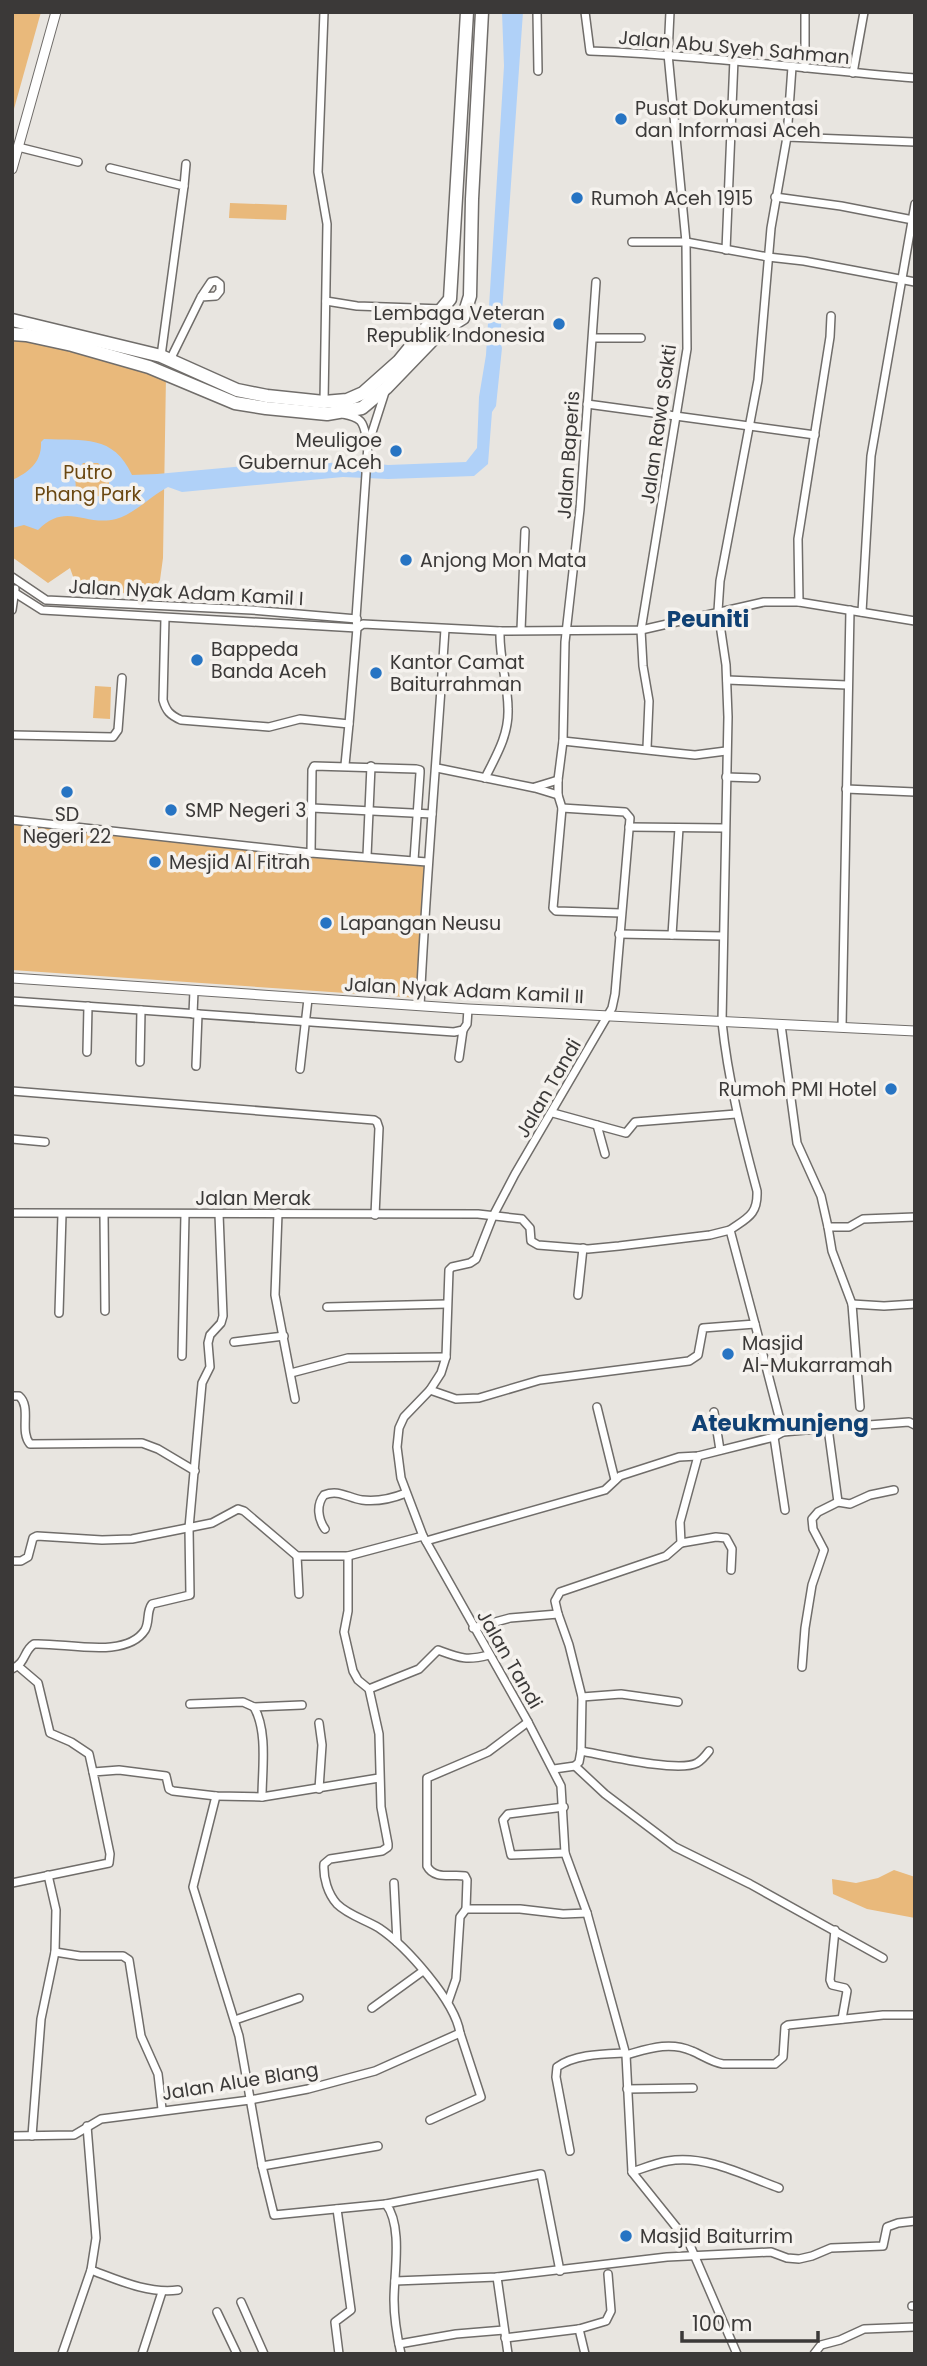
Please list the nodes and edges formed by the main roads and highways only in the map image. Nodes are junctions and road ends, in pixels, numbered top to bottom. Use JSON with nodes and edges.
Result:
{"nodes":[{"id":1,"x":467,"y":12,"type":"edge"},
{"id":2,"x":482,"y":12,"type":"edge"},
{"id":3,"x":481,"y":27,"type":"junction"},
{"id":4,"x":467,"y":28,"type":"junction"},
{"id":5,"x":481,"y":46,"type":"junction"},
{"id":6,"x":465,"y":47,"type":"junction"},
{"id":7,"x":455,"y":197,"type":"junction"},
{"id":8,"x":472,"y":198,"type":"junction"},
{"id":9,"x":12,"y":320,"type":"edge"},
{"id":10,"x":12,"y":334,"type":"edge"},
{"id":11,"x":355,"y":402,"type":"junction"}],
"edges":[{"from":1,"to":4,"type":"highway"},
{"from":2,"to":3,"type":"highway"},
{"from":3,"to":4,"type":"highway"},
{"from":3,"to":5,"type":"highway"},
{"from":4,"to":6,"type":"highway"},
{"from":5,"to":6,"type":"highway"},
{"from":5,"to":8,"type":"highway"},
{"from":6,"to":7,"type":"highway"},
{"from":7,"to":8,"type":"highway"},
{"from":7,"to":11,"type":"highway"},
{"from":8,"to":11,"type":"highway"},
{"from":9,"to":11,"type":"highway"},
{"from":10,"to":11,"type":"highway"}]}
